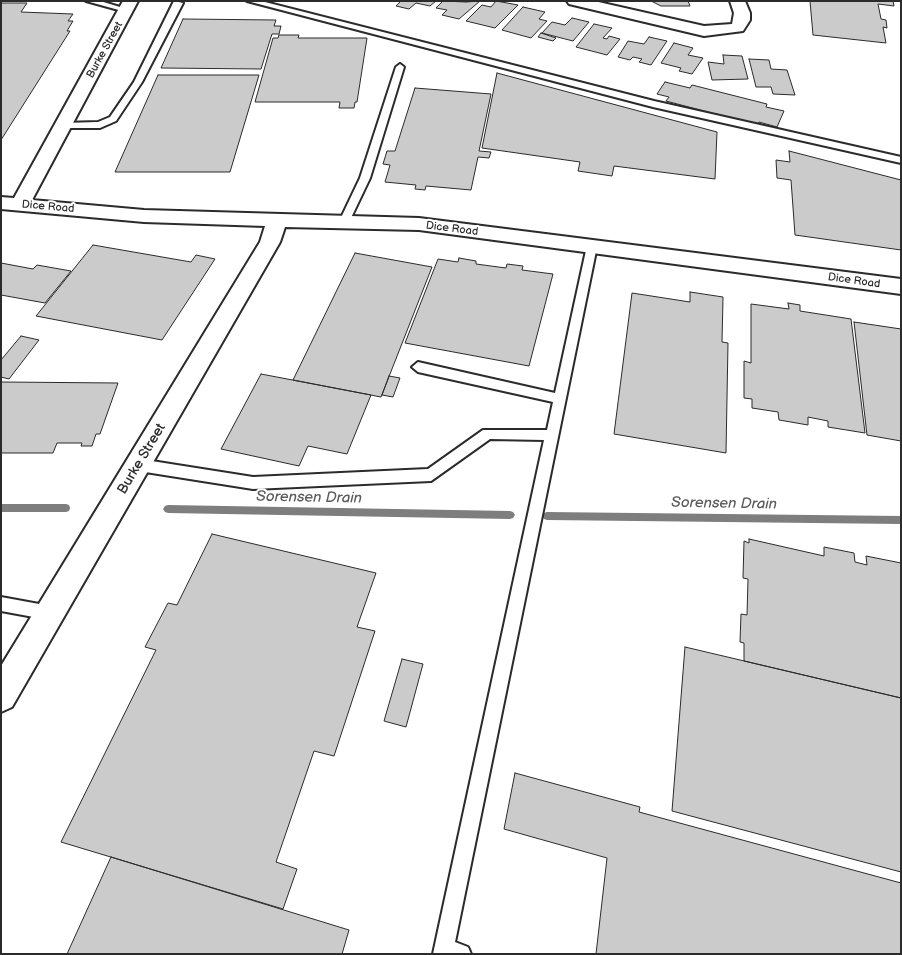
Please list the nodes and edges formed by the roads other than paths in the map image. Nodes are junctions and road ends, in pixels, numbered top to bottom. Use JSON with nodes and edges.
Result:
{"nodes":[{"id":1,"x":90,"y":1,"type":"edge"},
{"id":2,"x":178,"y":1,"type":"edge"},
{"id":3,"x":251,"y":1,"type":"edge"},
{"id":4,"x":574,"y":1,"type":"edge"},
{"id":5,"x":737,"y":1,"type":"edge"},
{"id":6,"x":129,"y":6,"type":"edge"},
{"id":7,"x":400,"y":67,"type":"dead end"},
{"id":8,"x":63,"y":126,"type":"junction"},
{"id":9,"x":901,"y":160,"type":"edge"},
{"id":10,"x":11,"y":203,"type":"edge"},
{"id":11,"x":277,"y":219,"type":"junction"},
{"id":12,"x":344,"y":222,"type":"junction"},
{"id":13,"x":592,"y":246,"type":"junction"},
{"id":14,"x":901,"y":287,"type":"edge"},
{"id":15,"x":418,"y":367,"type":"dead end"},
{"id":16,"x":560,"y":399,"type":"junction"},
{"id":17,"x":552,"y":435,"type":"junction"},
{"id":18,"x":138,"y":465,"type":"junction"},
{"id":19,"x":1,"y":604,"type":"edge"},
{"id":20,"x":50,"y":614,"type":"junction"},
{"id":21,"x":1,"y":696,"type":"edge"},
{"id":22,"x":450,"y":951,"type":"edge"}],
"edges":[{"from":1,"to":6,"type":"lane"},
{"from":2,"to":8,"type":"lane"},
{"from":3,"to":9,"type":"lane"},
{"from":4,"to":5,"type":"street"},
{"from":6,"to":8,"type":"street","name":"Burke Street"},
{"from":7,"to":12,"type":"lane"},
{"from":8,"to":10,"type":"street","name":"Burke Street"},
{"from":10,"to":11,"type":"street","name":"Dice Road"},
{"from":11,"to":12,"type":"street","name":"Dice Road"},
{"from":11,"to":18,"type":"street","name":"Burke Street"},
{"from":12,"to":13,"type":"street","name":"Dice Road"},
{"from":13,"to":14,"type":"street","name":"Dice Road"},
{"from":13,"to":16,"type":"lane"},
{"from":15,"to":16,"type":"lane"},
{"from":16,"to":17,"type":"lane"},
{"from":17,"to":18,"type":"lane"},
{"from":17,"to":22,"type":"lane"},
{"from":18,"to":20,"type":"street","name":"Burke Street"},
{"from":19,"to":20,"type":"lane"},
{"from":20,"to":21,"type":"street","name":"Burke Street"}]}
